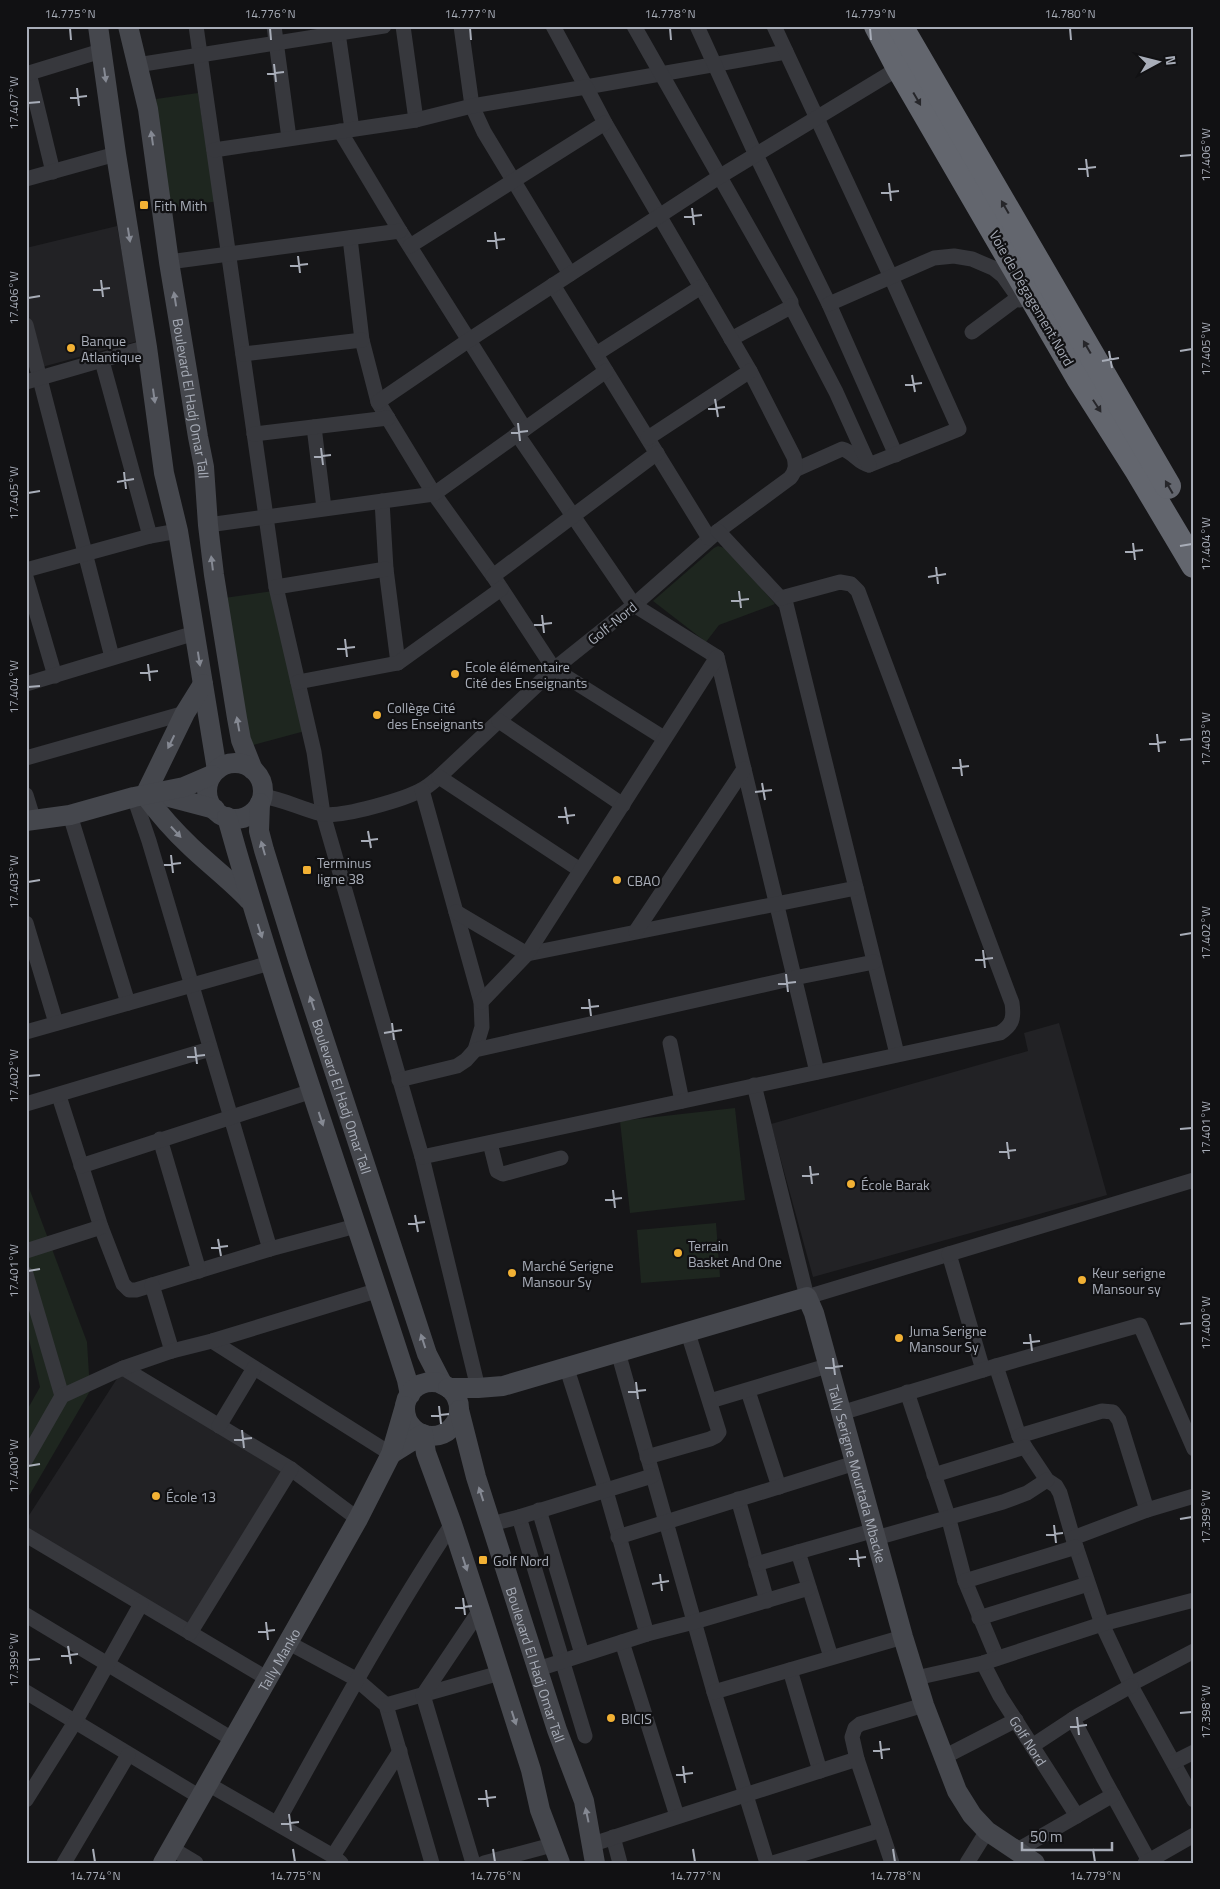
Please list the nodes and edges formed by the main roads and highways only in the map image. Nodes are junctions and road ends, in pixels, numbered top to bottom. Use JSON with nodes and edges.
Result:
{"nodes":[{"id":1,"x":98,"y":26,"type":"edge"},
{"id":2,"x":128,"y":26,"type":"edge"},
{"id":3,"x":877,"y":26,"type":"edge"},
{"id":4,"x":900,"y":26,"type":"edge"},
{"id":5,"x":1194,"y":529,"type":"edge"},
{"id":6,"x":1194,"y":565,"type":"edge"},
{"id":7,"x":203,"y":684,"type":"junction"},
{"id":8,"x":253,"y":770,"type":"junction"},
{"id":9,"x":215,"y":772,"type":"junction"},
{"id":10,"x":144,"y":795,"type":"junction"},
{"id":11,"x":261,"y":800,"type":"junction"},
{"id":12,"x":221,"y":813,"type":"junction"},
{"id":13,"x":30,"y":821,"type":"edge"},
{"id":14,"x":251,"y":903,"type":"junction"},
{"id":15,"x":446,"y":1386,"type":"junction"},
{"id":16,"x":503,"y":1386,"type":"junction"},
{"id":17,"x":408,"y":1400,"type":"junction"},
{"id":18,"x":459,"y":1408,"type":"junction"},
{"id":19,"x":423,"y":1434,"type":"junction"},
{"id":20,"x":391,"y":1454,"type":"junction"},
{"id":21,"x":594,"y":1853,"type":"edge"},
{"id":22,"x":556,"y":1854,"type":"edge"},
{"id":23,"x":167,"y":1855,"type":"edge"},
{"id":24,"x":1035,"y":1863,"type":"edge"}],
"edges":[{"from":1,"to":7,"type":"main road","name":"Boulevard El Hadj Omar Tall","one_way":true},
{"from":8,"to":2,"type":"main road","name":"Boulevard El Hadj Omar Tall","one_way":true},
{"from":3,"to":6,"type":"highway","name":"Voie de Dégagement Nord","one_way":true},
{"from":5,"to":4,"type":"highway","name":"Voie de Dégagement Nord","one_way":true},
{"from":7,"to":9,"type":"main road","name":"Boulevard El Hadj Omar Tall"},
{"from":7,"to":10,"type":"main road","one_way":true},
{"from":8,"to":9,"type":"main road"},
{"from":8,"to":11,"type":"main road","name":"Boulevard El Hadj Omar Tall"},
{"from":9,"to":10,"type":"main road"},
{"from":9,"to":12,"type":"main road","name":"Boulevard El Hadj Omar Tall"},
{"from":10,"to":12,"type":"main road"},
{"from":10,"to":13,"type":"main road"},
{"from":10,"to":14,"type":"main road","one_way":true},
{"from":11,"to":12,"type":"main road"},
{"from":15,"to":11,"type":"main road","name":"Boulevard El Hadj Omar Tall","one_way":true},
{"from":12,"to":14,"type":"main road","name":"Boulevard El Hadj Omar Tall"},
{"from":14,"to":17,"type":"main road","name":"Boulevard El Hadj Omar Tall","one_way":true},
{"from":15,"to":16,"type":"main road"},
{"from":15,"to":17,"type":"main road"},
{"from":15,"to":18,"type":"main road"},
{"from":16,"to":18,"type":"main road"},
{"from":16,"to":24,"type":"main road","name":"Tally Serigne Mourtada Mbacke"},
{"from":17,"to":19,"type":"main road"},
{"from":17,"to":20,"type":"main road","name":"Tally Manko"},
{"from":18,"to":19,"type":"main road"},
{"from":21,"to":18,"type":"main road","name":"Boulevard El Hadj Omar Tall","one_way":true},
{"from":19,"to":20,"type":"main road"},
{"from":19,"to":22,"type":"main road","one_way":true},
{"from":20,"to":23,"type":"main road","name":"Tally Manko"}]}
